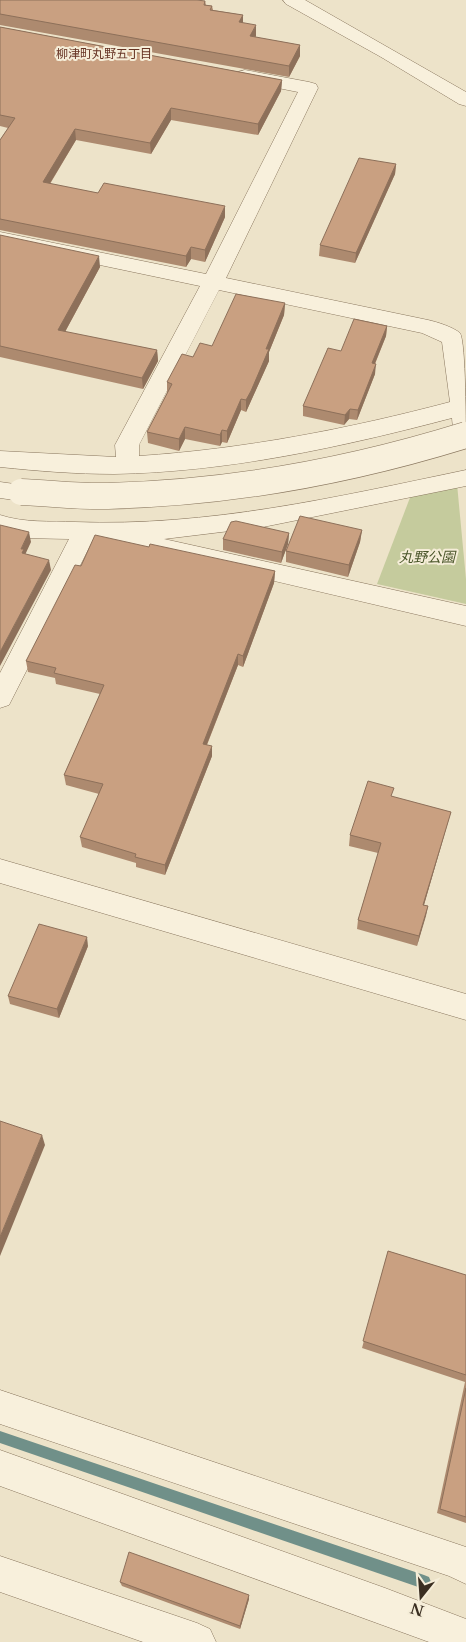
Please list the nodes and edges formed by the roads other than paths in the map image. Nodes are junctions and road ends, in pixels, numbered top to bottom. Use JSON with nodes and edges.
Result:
{"nodes":[{"id":1,"x":292,"y":0,"type":"edge"},
{"id":2,"x":222,"y":72,"type":"edge"},
{"id":3,"x":466,"y":100,"type":"edge"},
{"id":4,"x":0,"y":238,"type":"edge"},
{"id":5,"x":213,"y":282,"type":"junction"},
{"id":6,"x":462,"y":407,"type":"junction"},
{"id":7,"x":466,"y":435,"type":"edge"},
{"id":8,"x":466,"y":440,"type":"edge"},
{"id":9,"x":0,"y":460,"type":"edge"},
{"id":10,"x":128,"y":465,"type":"junction"},
{"id":11,"x":466,"y":478,"type":"edge"},
{"id":12,"x":10,"y":491,"type":"edge"},
{"id":13,"x":0,"y":524,"type":"edge"},
{"id":14,"x":85,"y":532,"type":"junction"},
{"id":15,"x":466,"y":616,"type":"edge"},
{"id":16,"x":0,"y":698,"type":"edge"},
{"id":17,"x":0,"y":871,"type":"edge"},
{"id":18,"x":466,"y":1007,"type":"edge"},
{"id":19,"x":0,"y":1406,"type":"edge"},
{"id":20,"x":0,"y":1468,"type":"edge"},
{"id":21,"x":466,"y":1566,"type":"edge"},
{"id":22,"x":0,"y":1574,"type":"edge"},
{"id":23,"x":462,"y":1638,"type":"edge"},
{"id":24,"x":197,"y":1642,"type":"edge"}],
"edges":[{"from":1,"to":3,"type":"street"},
{"from":2,"to":5,"type":"street"},
{"from":4,"to":5,"type":"street"},
{"from":5,"to":6,"type":"street"},
{"from":5,"to":10,"type":"street"},
{"from":6,"to":8,"type":"street"},
{"from":6,"to":10,"type":"street"},
{"from":7,"to":12,"type":"street","bridge":true},
{"from":9,"to":10,"type":"street"},
{"from":11,"to":14,"type":"street"},
{"from":13,"to":14,"type":"street"},
{"from":14,"to":15,"type":"street"},
{"from":14,"to":16,"type":"street"},
{"from":17,"to":18,"type":"street"},
{"from":19,"to":21,"type":"street"},
{"from":20,"to":23,"type":"street"},
{"from":22,"to":24,"type":"street"}]}
